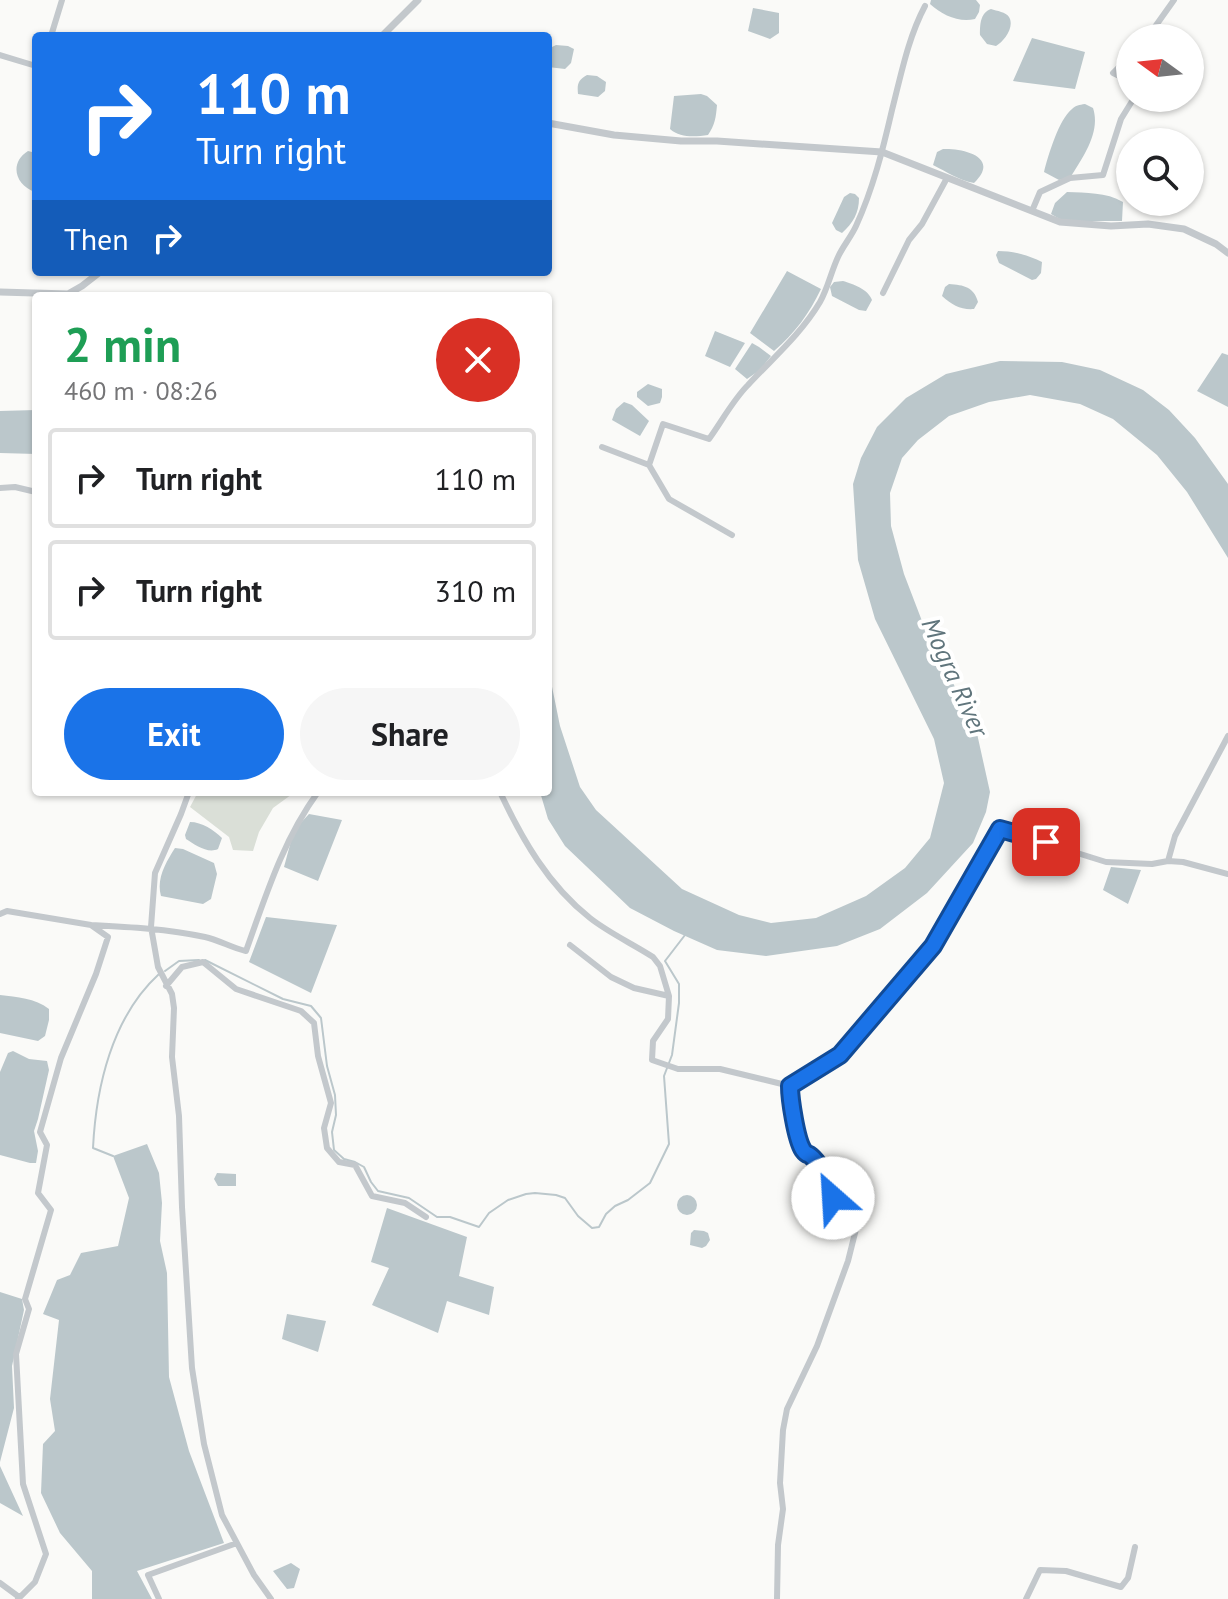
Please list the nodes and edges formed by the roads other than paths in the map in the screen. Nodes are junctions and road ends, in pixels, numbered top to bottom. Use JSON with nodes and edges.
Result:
{"nodes":[{"id":1,"x":62,"y":0,"type":"edge"},
{"id":2,"x":418,"y":0,"type":"edge"},
{"id":3,"x":1174,"y":0,"type":"edge"},
{"id":4,"x":925,"y":6,"type":"dead end"},
{"id":5,"x":1157,"y":24,"type":"edge"},
{"id":6,"x":52,"y":32,"type":"edge"},
{"id":7,"x":386,"y":32,"type":"edge"},
{"id":8,"x":0,"y":55,"type":"edge"},
{"id":9,"x":32,"y":65,"type":"edge"},
{"id":10,"x":1125,"y":112,"type":"edge"},
{"id":11,"x":552,"y":124,"type":"edge"},
{"id":12,"x":882,"y":152,"type":"junction"},
{"id":13,"x":947,"y":178,"type":"junction"},
{"id":14,"x":1032,"y":211,"type":"junction"},
{"id":15,"x":1228,"y":253,"type":"edge"},
{"id":16,"x":95,"y":276,"type":"edge"},
{"id":17,"x":0,"y":292,"type":"edge"},
{"id":18,"x":74,"y":292,"type":"edge"},
{"id":19,"x":32,"y":293,"type":"edge"},
{"id":20,"x":883,"y":293,"type":"dead end"},
{"id":21,"x":602,"y":447,"type":"dead end"},
{"id":22,"x":649,"y":465,"type":"junction"},
{"id":23,"x":0,"y":488,"type":"edge"},
{"id":24,"x":32,"y":491,"type":"edge"},
{"id":25,"x":732,"y":535,"type":"dead end"},
{"id":26,"x":1228,"y":736,"type":"edge"},
{"id":27,"x":187,"y":796,"type":"edge"},
{"id":28,"x":315,"y":796,"type":"edge"},
{"id":29,"x":502,"y":796,"type":"edge"},
{"id":30,"x":1168,"y":861,"type":"junction"},
{"id":31,"x":1228,"y":874,"type":"edge"},
{"id":32,"x":0,"y":914,"type":"edge"},
{"id":33,"x":91,"y":925,"type":"junction"},
{"id":34,"x":151,"y":927,"type":"junction"},
{"id":35,"x":570,"y":945,"type":"dead end"},
{"id":36,"x":166,"y":986,"type":"junction"},
{"id":37,"x":669,"y":996,"type":"junction"},
{"id":38,"x":790,"y":1086,"type":"junction"},
{"id":39,"x":426,"y":1217,"type":"dead end"},
{"id":40,"x":237,"y":1543,"type":"junction"},
{"id":41,"x":1135,"y":1547,"type":"dead end"},
{"id":42,"x":0,"y":1583,"type":"edge"},
{"id":43,"x":18,"y":1598,"type":"edge"},
{"id":44,"x":159,"y":1599,"type":"edge"},
{"id":45,"x":271,"y":1599,"type":"edge"},
{"id":46,"x":777,"y":1599,"type":"edge"},
{"id":47,"x":1026,"y":1599,"type":"edge"}],
"edges":[{"from":1,"to":6,"type":"street"},
{"from":2,"to":7,"type":"street"},
{"from":3,"to":5,"type":"street"},
{"from":4,"to":12,"type":"street"},
{"from":8,"to":9,"type":"street"},
{"from":10,"to":14,"type":"street"},
{"from":11,"to":12,"type":"street"},
{"from":12,"to":13,"type":"street"},
{"from":12,"to":22,"type":"street"},
{"from":13,"to":14,"type":"street"},
{"from":13,"to":20,"type":"street"},
{"from":14,"to":15,"type":"street"},
{"from":16,"to":18,"type":"street"},
{"from":17,"to":19,"type":"street"},
{"from":21,"to":22,"type":"street"},
{"from":22,"to":25,"type":"street"},
{"from":23,"to":24,"type":"street"},
{"from":26,"to":30,"type":"street"},
{"from":27,"to":34,"type":"street"},
{"from":28,"to":34,"type":"street"},
{"from":29,"to":37,"type":"street"},
{"from":30,"to":31,"type":"street"},
{"from":30,"to":38,"type":"street"},
{"from":32,"to":33,"type":"street"},
{"from":33,"to":34,"type":"street"},
{"from":33,"to":43,"type":"street"},
{"from":34,"to":36,"type":"street"},
{"from":35,"to":37,"type":"street"},
{"from":36,"to":39,"type":"street"},
{"from":36,"to":40,"type":"street"},
{"from":37,"to":38,"type":"street"},
{"from":38,"to":46,"type":"street"},
{"from":40,"to":44,"type":"street"},
{"from":40,"to":45,"type":"street"},
{"from":41,"to":47,"type":"street"},
{"from":42,"to":43,"type":"street"}]}
